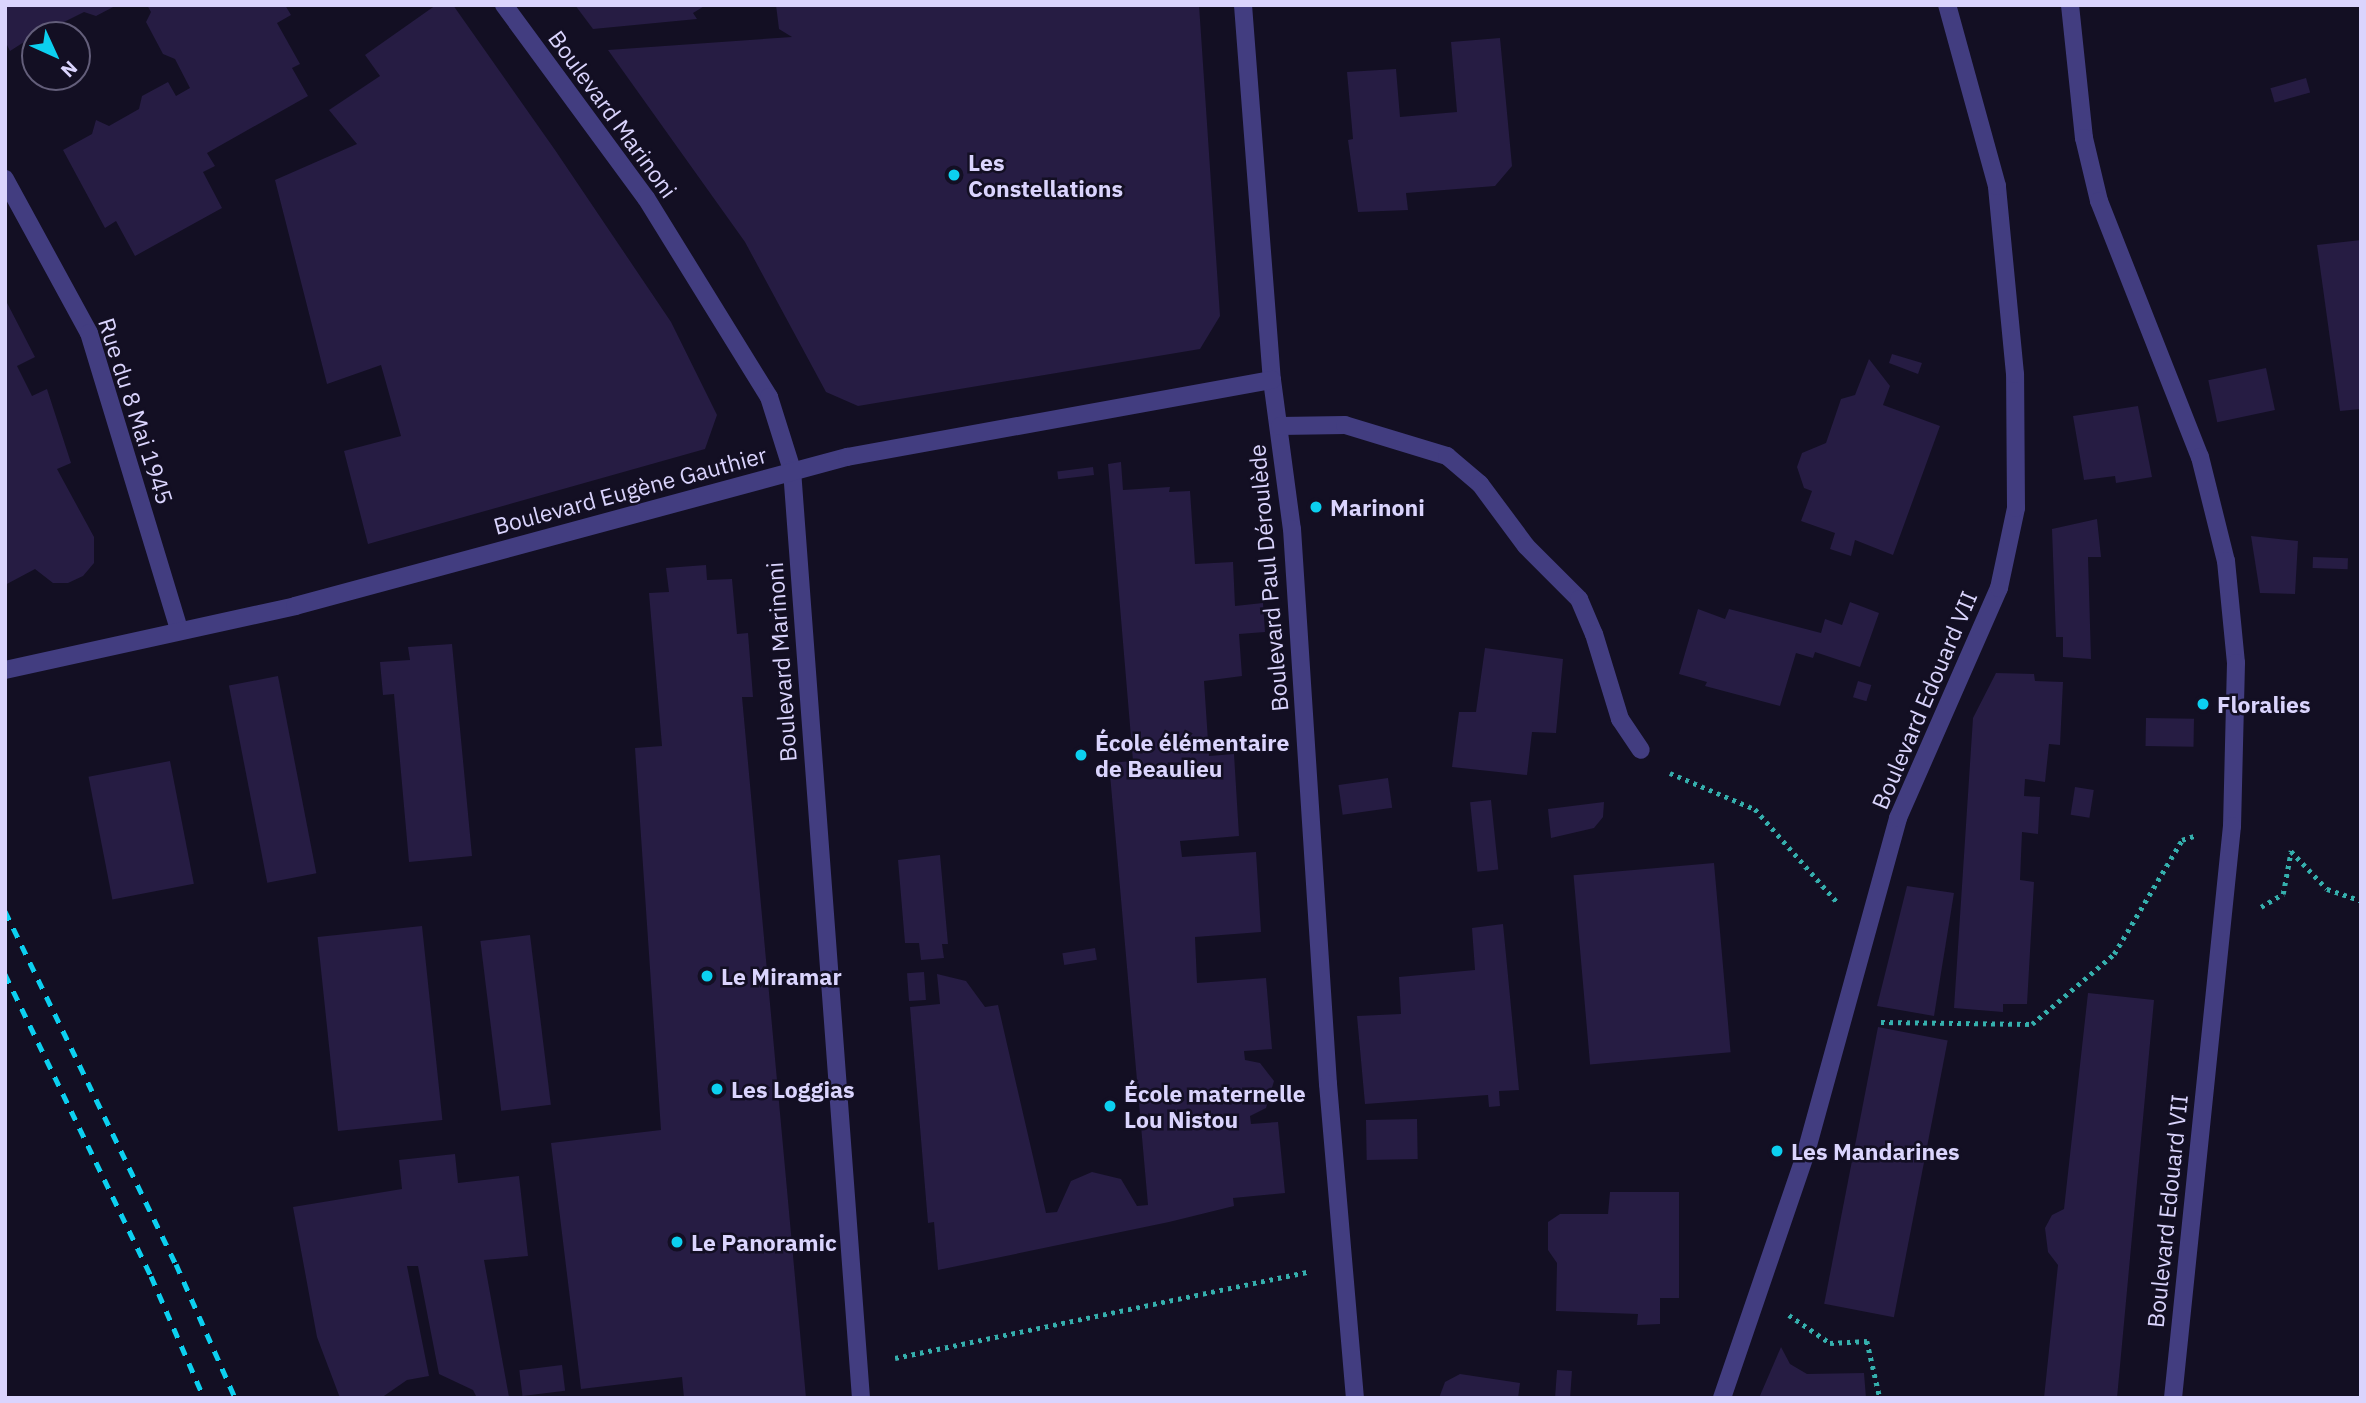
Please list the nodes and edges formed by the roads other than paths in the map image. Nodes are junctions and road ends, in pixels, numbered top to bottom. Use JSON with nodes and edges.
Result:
{"nodes":[{"id":1,"x":505,"y":5,"type":"edge"},
{"id":2,"x":1243,"y":5,"type":"edge"},
{"id":3,"x":1947,"y":5,"type":"edge"},
{"id":4,"x":2070,"y":5,"type":"edge"},
{"id":5,"x":5,"y":179,"type":"edge"},
{"id":6,"x":1272,"y":380,"type":"junction"},
{"id":7,"x":1280,"y":426,"type":"junction"},
{"id":8,"x":792,"y":470,"type":"junction"},
{"id":9,"x":179,"y":630,"type":"junction"},
{"id":10,"x":5,"y":670,"type":"edge"},
{"id":11,"x":1641,"y":750,"type":"road end"},
{"id":12,"x":860,"y":1398,"type":"edge"},
{"id":13,"x":1355,"y":1398,"type":"edge"},
{"id":14,"x":1722,"y":1398,"type":"edge"},
{"id":15,"x":2173,"y":1398,"type":"edge"}],
"edges":[{"from":1,"to":8,"type":"street","name":"Boulevard Marinoni"},
{"from":2,"to":6,"type":"street","name":"Boulevard Paul Déroulède"},
{"from":3,"to":14,"type":"street","name":"Boulevard Edouard VII"},
{"from":4,"to":15,"type":"street","name":"Boulevard Edouard VII"},
{"from":5,"to":9,"type":"street","name":"Rue du 8 Mai 1945"},
{"from":6,"to":7,"type":"street","name":"Boulevard Paul Déroulède"},
{"from":6,"to":8,"type":"street","name":"Boulevard Eugène Gauthier"},
{"from":7,"to":11,"type":"street"},
{"from":7,"to":13,"type":"street","name":"Boulevard Paul Déroulède"},
{"from":8,"to":9,"type":"street","name":"Boulevard Eugène Gauthier"},
{"from":8,"to":12,"type":"street","name":"Boulevard Marinoni"},
{"from":9,"to":10,"type":"street","name":"Boulevard Eugène Gauthier"}]}
